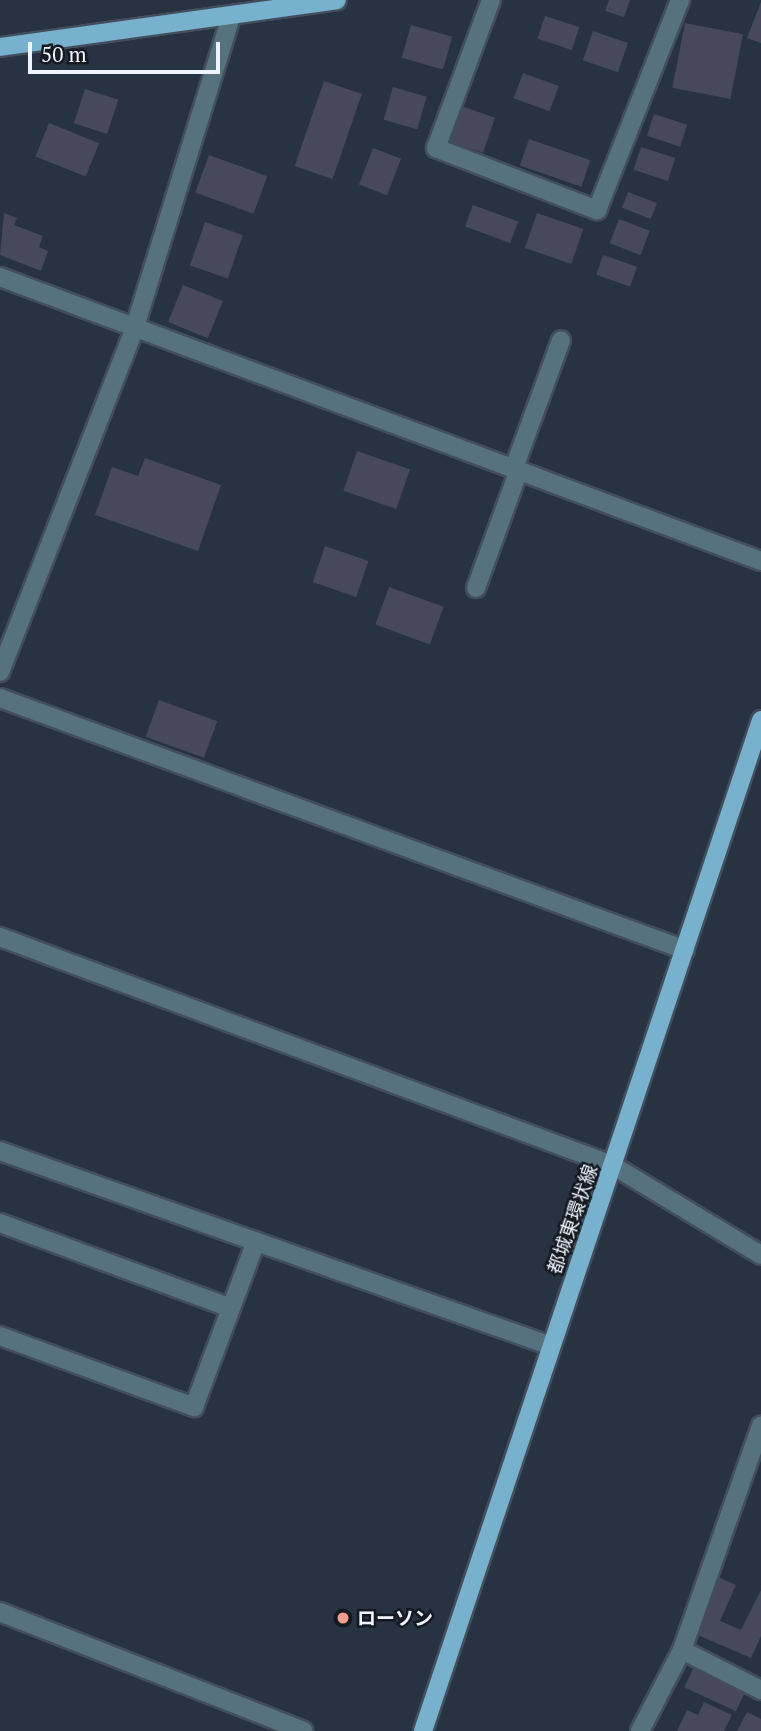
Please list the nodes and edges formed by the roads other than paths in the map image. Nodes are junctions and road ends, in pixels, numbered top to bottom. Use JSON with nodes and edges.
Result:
{"nodes":[{"id":1,"x":337,"y":0,"type":"edge"},
{"id":2,"x":491,"y":0,"type":"edge"},
{"id":3,"x":680,"y":0,"type":"edge"},
{"id":4,"x":231,"y":16,"type":"junction"},
{"id":5,"x":0,"y":47,"type":"edge"},
{"id":6,"x":0,"y":278,"type":"edge"},
{"id":7,"x":134,"y":330,"type":"junction"},
{"id":8,"x":561,"y":340,"type":"dead end"},
{"id":9,"x":516,"y":469,"type":"junction"},
{"id":10,"x":761,"y":561,"type":"edge"},
{"id":11,"x":476,"y":587,"type":"dead end"},
{"id":12,"x":0,"y":673,"type":"edge"},
{"id":13,"x":0,"y":698,"type":"edge"},
{"id":14,"x":761,"y":720,"type":"edge"},
{"id":15,"x":0,"y":937,"type":"edge"},
{"id":16,"x":685,"y":950,"type":"junction"},
{"id":17,"x":0,"y":1151,"type":"edge"},
{"id":18,"x":612,"y":1165,"type":"junction"},
{"id":19,"x":0,"y":1223,"type":"edge"},
{"id":20,"x":256,"y":1241,"type":"junction"},
{"id":21,"x":761,"y":1255,"type":"edge"},
{"id":22,"x":231,"y":1308,"type":"junction"},
{"id":23,"x":0,"y":1336,"type":"edge"},
{"id":24,"x":551,"y":1346,"type":"junction"},
{"id":25,"x":761,"y":1426,"type":"edge"},
{"id":26,"x":756,"y":1458,"type":"edge"},
{"id":27,"x":0,"y":1612,"type":"edge"},
{"id":28,"x":682,"y":1650,"type":"junction"},
{"id":29,"x":761,"y":1690,"type":"edge"},
{"id":30,"x":304,"y":1731,"type":"edge"},
{"id":31,"x":423,"y":1731,"type":"edge"},
{"id":32,"x":640,"y":1731,"type":"edge"}],
"edges":[{"from":1,"to":4,"type":"main road"},
{"from":2,"to":3,"type":"street"},
{"from":4,"to":5,"type":"main road"},
{"from":4,"to":7,"type":"street"},
{"from":6,"to":7,"type":"street"},
{"from":7,"to":9,"type":"street"},
{"from":7,"to":12,"type":"street"},
{"from":8,"to":9,"type":"street"},
{"from":9,"to":10,"type":"street"},
{"from":9,"to":11,"type":"street"},
{"from":13,"to":16,"type":"street"},
{"from":14,"to":16,"type":"main road","name":"都城東環状線"},
{"from":15,"to":18,"type":"street"},
{"from":16,"to":18,"type":"main road","name":"都城東環状線"},
{"from":17,"to":20,"type":"street"},
{"from":18,"to":21,"type":"street"},
{"from":18,"to":24,"type":"main road","name":"都城東環状線"},
{"from":19,"to":22,"type":"street"},
{"from":20,"to":22,"type":"street"},
{"from":20,"to":24,"type":"street"},
{"from":22,"to":23,"type":"street"},
{"from":24,"to":31,"type":"main road","name":"都城東環状線"},
{"from":25,"to":26,"type":"street"},
{"from":26,"to":28,"type":"street"},
{"from":27,"to":30,"type":"street"},
{"from":28,"to":29,"type":"street"},
{"from":28,"to":32,"type":"street"}]}
